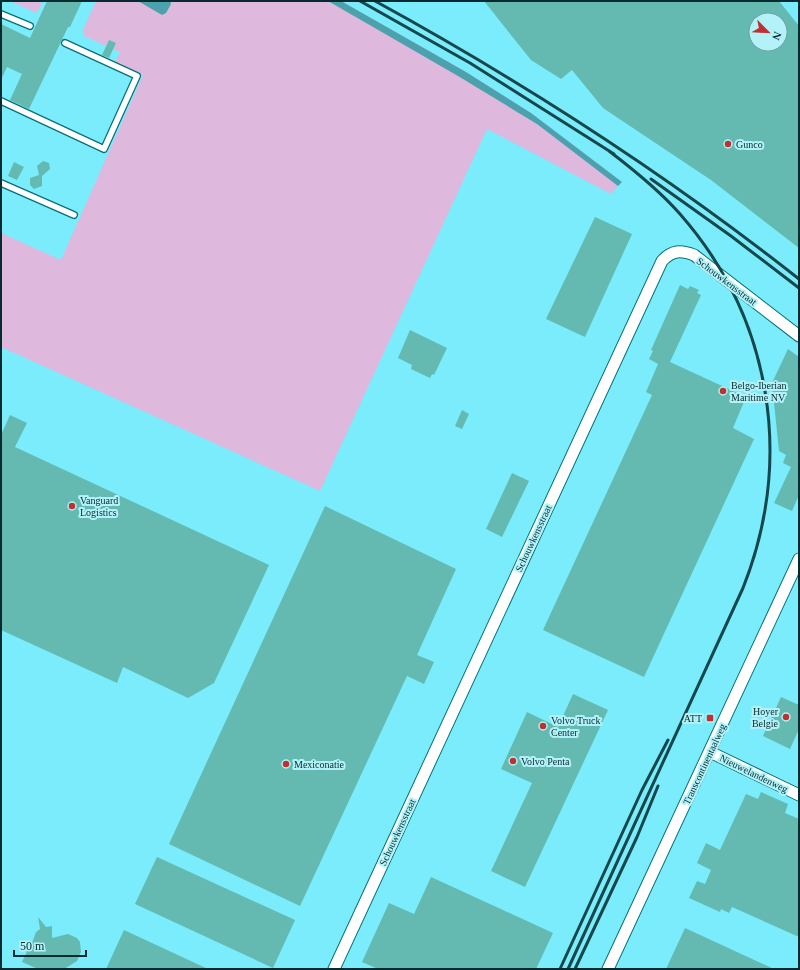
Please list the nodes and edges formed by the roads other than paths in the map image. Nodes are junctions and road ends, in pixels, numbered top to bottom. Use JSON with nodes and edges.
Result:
{"nodes":[{"id":1,"x":1,"y":14,"type":"edge"},
{"id":2,"x":30,"y":26,"type":"dead end"},
{"id":3,"x":65,"y":43,"type":"dead end"},
{"id":4,"x":1,"y":101,"type":"edge"},
{"id":5,"x":1,"y":183,"type":"edge"},
{"id":6,"x":74,"y":215,"type":"dead end"},
{"id":7,"x":799,"y":336,"type":"edge"},
{"id":8,"x":799,"y":559,"type":"edge"},
{"id":9,"x":710,"y":752,"type":"junction"},
{"id":10,"x":799,"y":795,"type":"edge"},
{"id":11,"x":334,"y":969,"type":"edge"},
{"id":12,"x":608,"y":969,"type":"edge"}],
"edges":[{"from":1,"to":2,"type":"lane"},
{"from":3,"to":4,"type":"lane"},
{"from":5,"to":6,"type":"lane"},
{"from":7,"to":11,"type":"street","name":"Schouwkensstraat"},
{"from":8,"to":9,"type":"street","name":"Transcontinentaalweg"},
{"from":9,"to":10,"type":"street","name":"Nieuwelandenweg"},
{"from":9,"to":12,"type":"street","name":"Transcontinentaalweg"}]}
